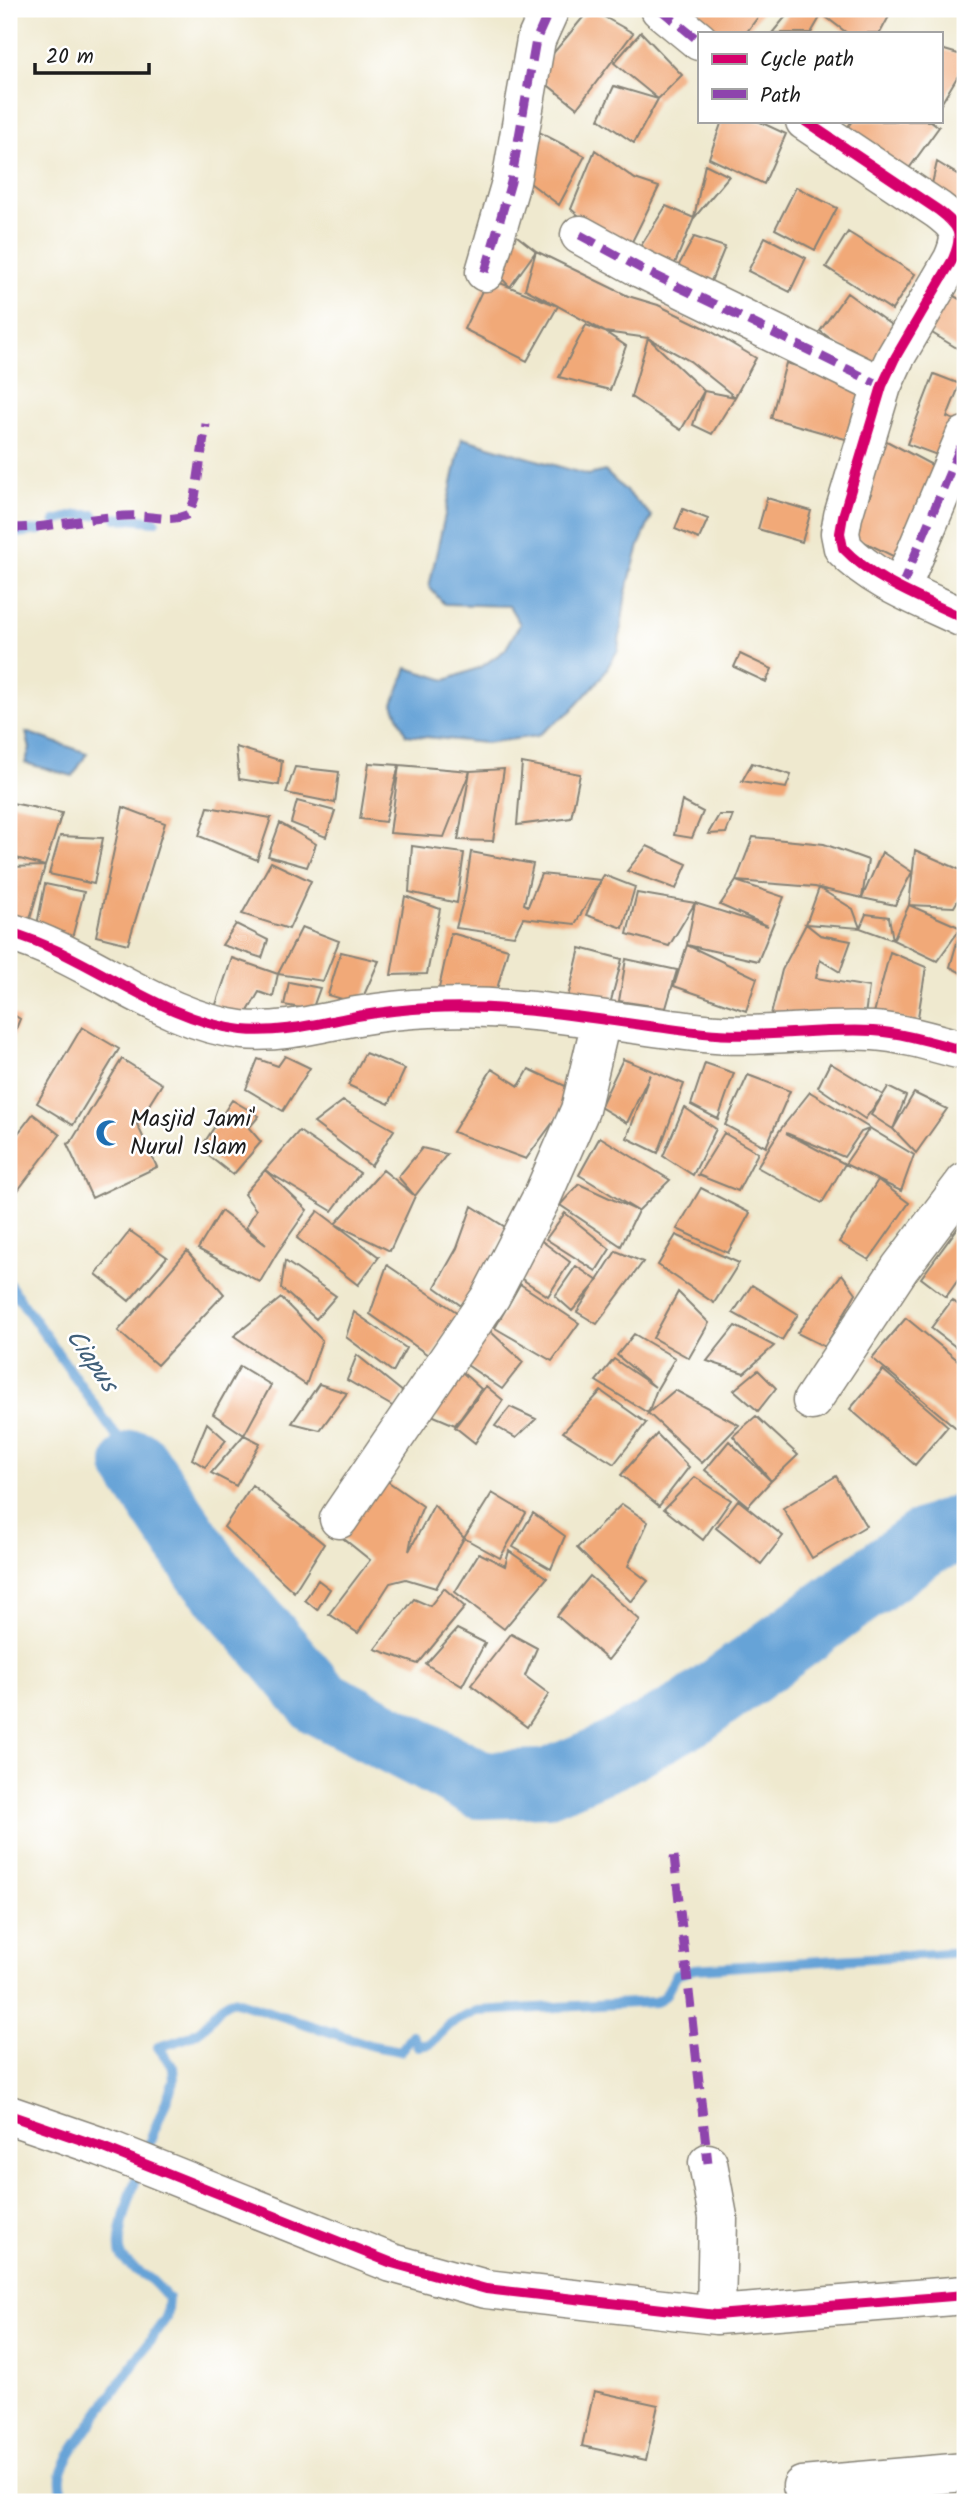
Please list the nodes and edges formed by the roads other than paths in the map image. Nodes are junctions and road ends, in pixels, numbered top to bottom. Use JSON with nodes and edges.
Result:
{"nodes":[{"id":1,"x":550,"y":9,"type":"edge"},
{"id":2,"x":660,"y":9,"type":"edge"},
{"id":3,"x":698,"y":40,"type":"edge"},
{"id":4,"x":807,"y":122,"type":"edge"},
{"id":5,"x":580,"y":235,"type":"dead end"},
{"id":6,"x":485,"y":272,"type":"dead end"},
{"id":7,"x":882,"y":386,"type":"junction"},
{"id":8,"x":965,"y":436,"type":"edge"},
{"id":9,"x":901,"y":588,"type":"junction"},
{"id":10,"x":965,"y":619,"type":"edge"},
{"id":11,"x":9,"y":932,"type":"edge"},
{"id":12,"x":601,"y":1021,"type":"junction"},
{"id":13,"x":965,"y":1051,"type":"edge"},
{"id":14,"x":965,"y":1182,"type":"edge"},
{"id":15,"x":812,"y":1401,"type":"dead end"},
{"id":16,"x":339,"y":1519,"type":"dead end"},
{"id":17,"x":9,"y":2115,"type":"edge"},
{"id":18,"x":708,"y":2163,"type":"dead end"},
{"id":19,"x":965,"y":2295,"type":"edge"},
{"id":20,"x":716,"y":2315,"type":"junction"},
{"id":21,"x":965,"y":2472,"type":"edge"},
{"id":22,"x":802,"y":2486,"type":"dead end"},
{"id":23,"x":851,"y":2492,"type":"edge"}],
"edges":[{"from":1,"to":6,"type":"street"},
{"from":2,"to":3,"type":"street"},
{"from":4,"to":7,"type":"street"},
{"from":5,"to":7,"type":"street"},
{"from":7,"to":9,"type":"street"},
{"from":8,"to":9,"type":"street"},
{"from":9,"to":10,"type":"street"},
{"from":11,"to":12,"type":"street"},
{"from":12,"to":13,"type":"street"},
{"from":12,"to":16,"type":"street"},
{"from":14,"to":15,"type":"street"},
{"from":17,"to":20,"type":"street"},
{"from":18,"to":20,"type":"street"},
{"from":19,"to":20,"type":"street"},
{"from":21,"to":23,"type":"street"},
{"from":22,"to":23,"type":"street"}]}
